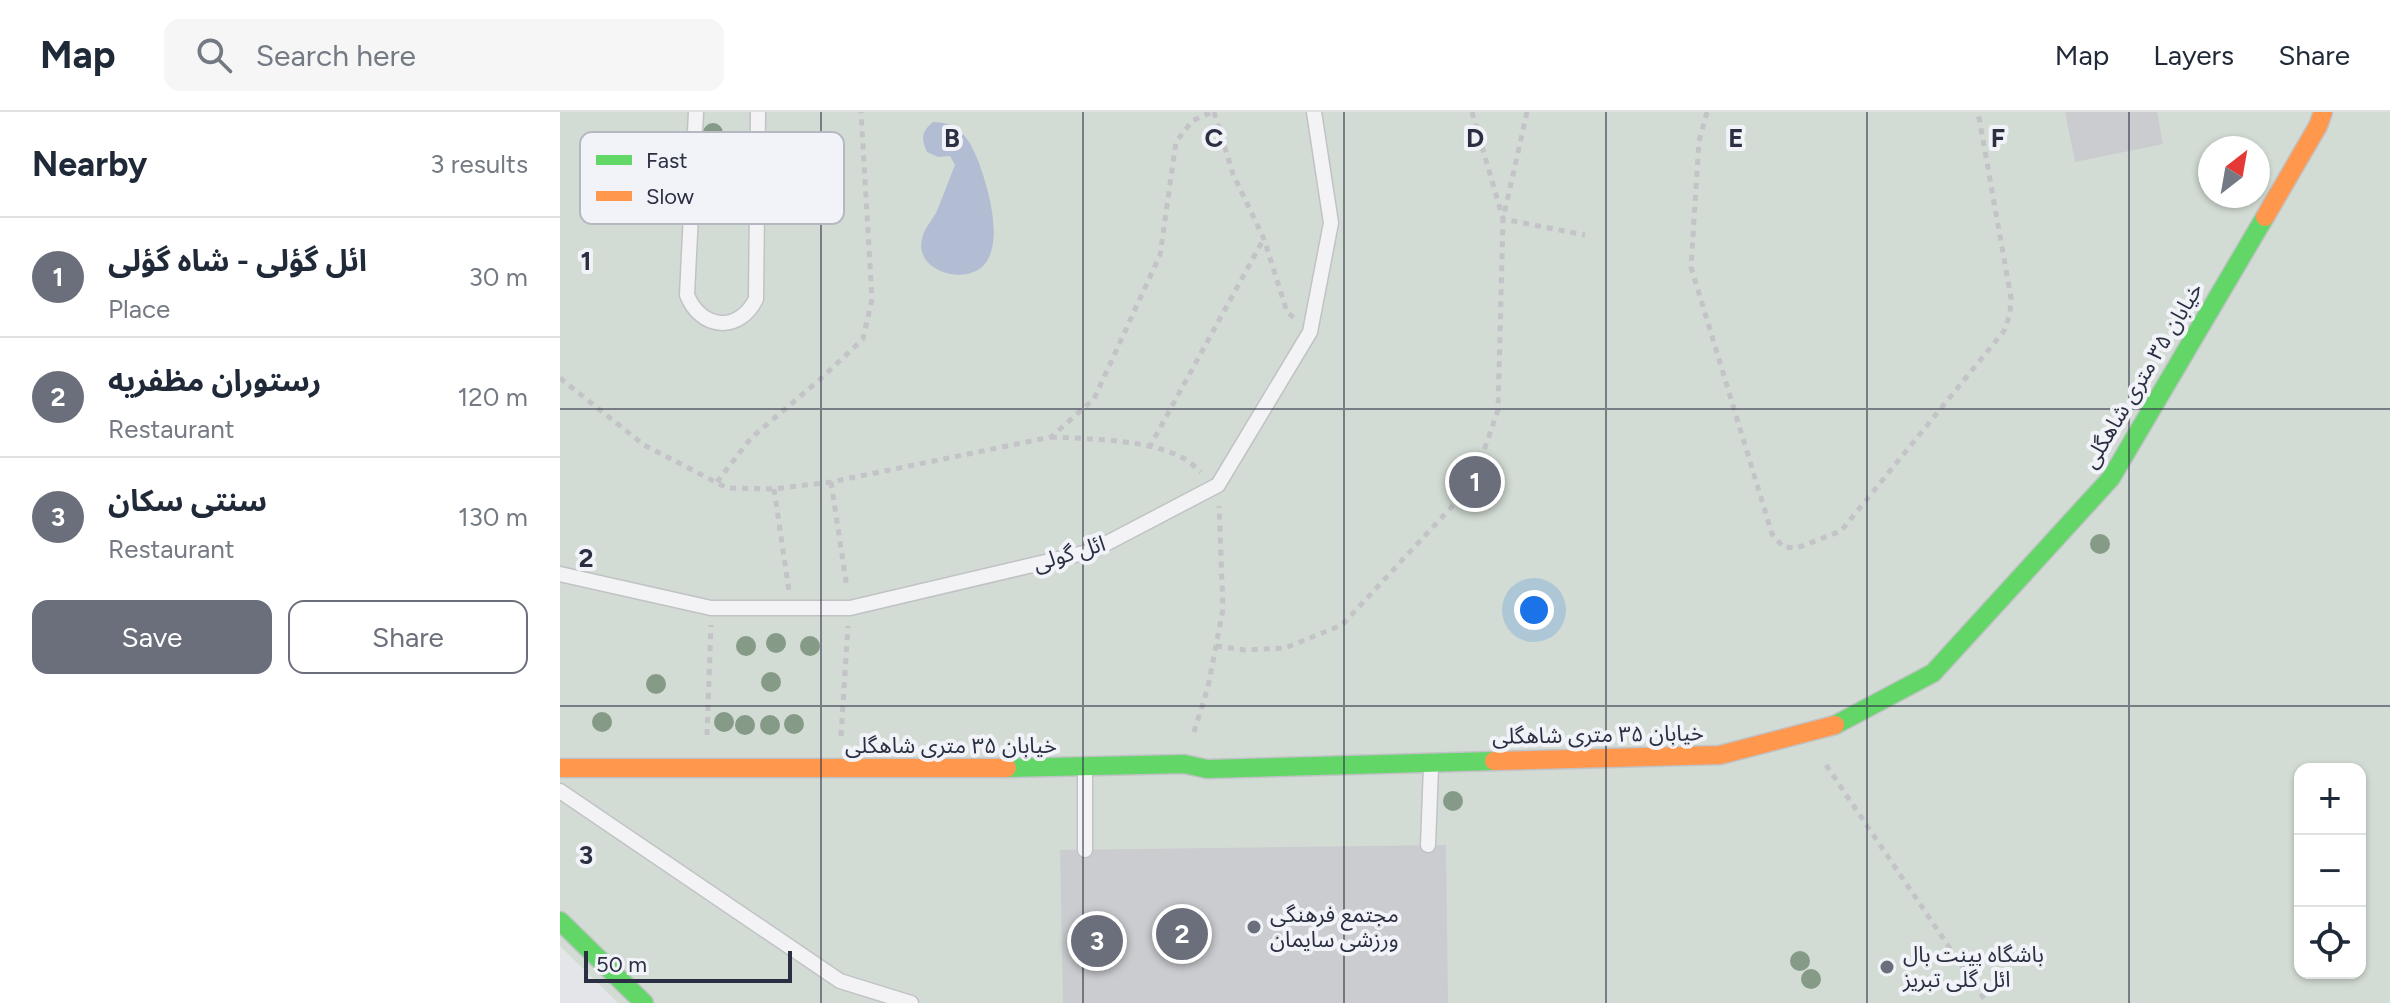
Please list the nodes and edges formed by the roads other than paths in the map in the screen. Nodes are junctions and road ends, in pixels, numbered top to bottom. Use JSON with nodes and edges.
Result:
{"nodes":[{"id":1,"x":696,"y":112,"type":"edge"},
{"id":2,"x":758,"y":112,"type":"edge"},
{"id":3,"x":1314,"y":112,"type":"edge"},
{"id":4,"x":2323,"y":112,"type":"edge"},
{"id":5,"x":695,"y":132,"type":"edge"},
{"id":6,"x":758,"y":132,"type":"edge"},
{"id":7,"x":690,"y":224,"type":"edge"},
{"id":8,"x":757,"y":224,"type":"edge"},
{"id":9,"x":560,"y":574,"type":"edge"},
{"id":10,"x":1431,"y":763,"type":"junction"},
{"id":11,"x":560,"y":768,"type":"edge"},
{"id":12,"x":1085,"y":768,"type":"junction"},
{"id":13,"x":560,"y":791,"type":"edge"},
{"id":14,"x":1428,"y":845,"type":"dead end"},
{"id":15,"x":1085,"y":850,"type":"dead end"},
{"id":16,"x":560,"y":921,"type":"edge"},
{"id":17,"x":644,"y":1003,"type":"edge"},
{"id":18,"x":911,"y":1003,"type":"edge"}],
"edges":[{"from":1,"to":5,"type":"lane"},
{"from":2,"to":6,"type":"lane"},
{"from":3,"to":9,"type":"lane","name":"ائل گولی"},
{"from":4,"to":10,"type":"street","name":"خیابان ۳۵ متری شاهگلی"},
{"from":7,"to":8,"type":"lane"},
{"from":10,"to":12,"type":"street","name":"خیابان ۳۵ متری شاهگلی"},
{"from":10,"to":14,"type":"lane"},
{"from":11,"to":12,"type":"street","name":"خیابان ۳۵ متری شاهگلی"},
{"from":12,"to":15,"type":"lane"},
{"from":13,"to":18,"type":"lane"},
{"from":16,"to":17,"type":"street"}]}
